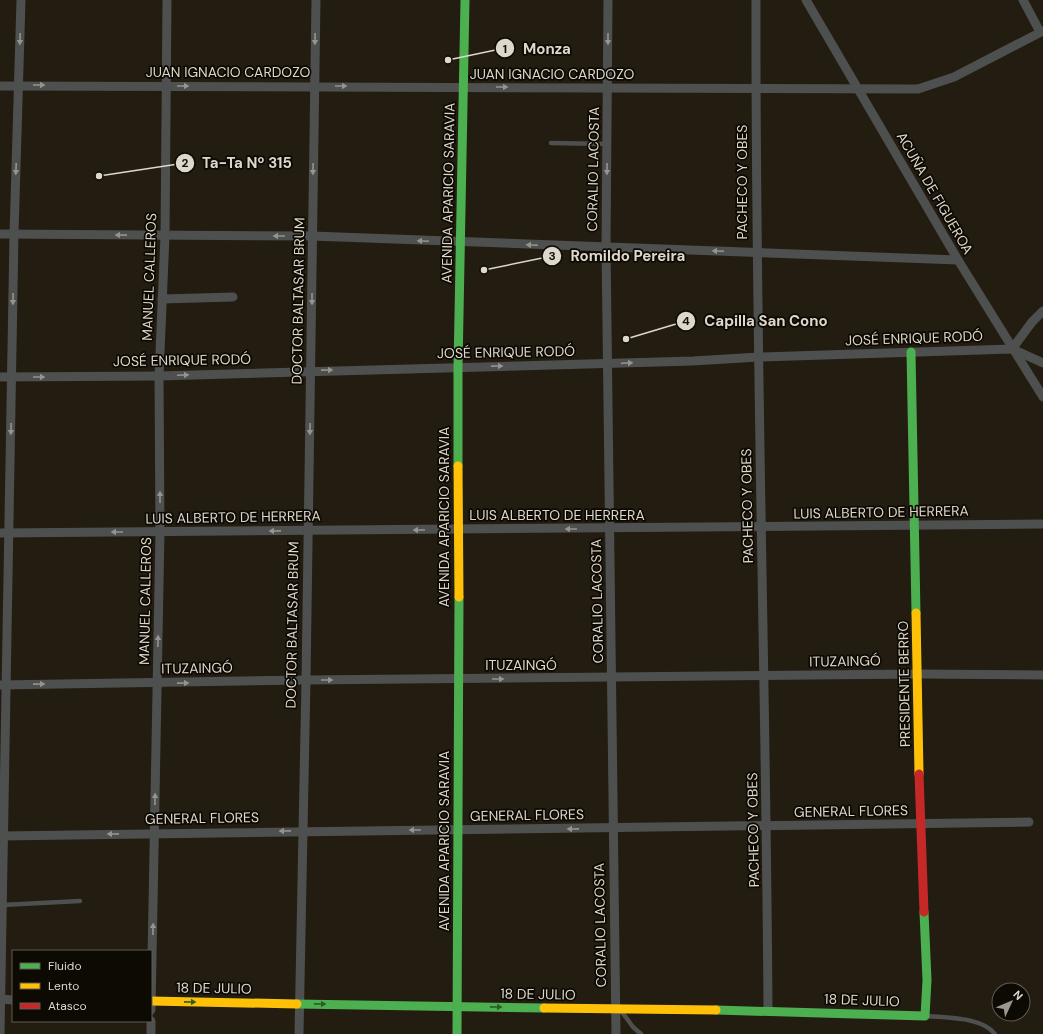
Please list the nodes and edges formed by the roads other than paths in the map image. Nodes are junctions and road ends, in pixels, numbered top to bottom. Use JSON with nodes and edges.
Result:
{"nodes":[{"id":1,"x":21,"y":0,"type":"edge"},
{"id":2,"x":167,"y":0,"type":"edge"},
{"id":3,"x":316,"y":0,"type":"edge"},
{"id":4,"x":466,"y":0,"type":"edge"},
{"id":5,"x":608,"y":0,"type":"edge"},
{"id":6,"x":756,"y":0,"type":"edge"},
{"id":7,"x":806,"y":0,"type":"edge"},
{"id":8,"x":1023,"y":0,"type":"edge"},
{"id":9,"x":1041,"y":31,"type":"edge"},
{"id":10,"x":18,"y":85,"type":"junction"},
{"id":11,"x":0,"y":86,"type":"edge"},
{"id":12,"x":166,"y":86,"type":"junction"},
{"id":13,"x":314,"y":86,"type":"junction"},
{"id":14,"x":464,"y":87,"type":"junction"},
{"id":15,"x":608,"y":88,"type":"junction"},
{"id":16,"x":756,"y":88,"type":"junction"},
{"id":17,"x":858,"y":89,"type":"junction"},
{"id":18,"x":551,"y":143,"type":"dead end"},
{"id":19,"x":607,"y":144,"type":"junction"},
{"id":20,"x":0,"y":234,"type":"edge"},
{"id":21,"x":14,"y":234,"type":"junction"},
{"id":22,"x":165,"y":236,"type":"junction"},
{"id":23,"x":312,"y":236,"type":"junction"},
{"id":24,"x":462,"y":242,"type":"junction"},
{"id":25,"x":606,"y":247,"type":"junction"},
{"id":26,"x":757,"y":253,"type":"junction"},
{"id":27,"x":958,"y":260,"type":"junction"},
{"id":28,"x":232,"y":297,"type":"dead end"},
{"id":29,"x":162,"y":299,"type":"junction"},
{"id":30,"x":1041,"y":317,"type":"edge"},
{"id":31,"x":1012,"y":349,"type":"junction"},
{"id":32,"x":911,"y":352,"type":"junction"},
{"id":33,"x":759,"y":357,"type":"junction"},
{"id":34,"x":607,"y":363,"type":"junction"},
{"id":35,"x":1043,"y":363,"type":"edge"},
{"id":36,"x":458,"y":367,"type":"junction"},
{"id":37,"x":311,"y":371,"type":"junction"},
{"id":38,"x":159,"y":376,"type":"junction"},
{"id":39,"x":0,"y":377,"type":"edge"},
{"id":40,"x":12,"y":377,"type":"junction"},
{"id":41,"x":1043,"y":397,"type":"edge"},
{"id":42,"x":1043,"y":524,"type":"edge"},
{"id":43,"x":915,"y":526,"type":"junction"},
{"id":44,"x":761,"y":528,"type":"junction"},
{"id":45,"x":610,"y":529,"type":"junction"},
{"id":46,"x":308,"y":530,"type":"junction"},
{"id":47,"x":458,"y":530,"type":"junction"},
{"id":48,"x":160,"y":532,"type":"junction"},
{"id":49,"x":5,"y":533,"type":"edge"},
{"id":50,"x":918,"y":674,"type":"junction"},
{"id":51,"x":1043,"y":675,"type":"edge"},
{"id":52,"x":764,"y":676,"type":"junction"},
{"id":53,"x":612,"y":678,"type":"junction"},
{"id":54,"x":306,"y":680,"type":"junction"},
{"id":55,"x":459,"y":680,"type":"junction"},
{"id":56,"x":157,"y":683,"type":"junction"},
{"id":57,"x":3,"y":685,"type":"edge"},
{"id":58,"x":1029,"y":822,"type":"dead end"},
{"id":59,"x":920,"y":824,"type":"junction"},
{"id":60,"x":767,"y":826,"type":"junction"},
{"id":61,"x":612,"y":828,"type":"junction"},
{"id":62,"x":458,"y":830,"type":"junction"},
{"id":63,"x":302,"y":831,"type":"junction"},
{"id":64,"x":155,"y":833,"type":"junction"},
{"id":65,"x":2,"y":836,"type":"edge"},
{"id":66,"x":80,"y":901,"type":"dead end"},
{"id":67,"x":2,"y":905,"type":"junction"},
{"id":68,"x":152,"y":959,"type":"edge"},
{"id":69,"x":1,"y":999,"type":"edge"},
{"id":70,"x":12,"y":1000,"type":"edge"},
{"id":71,"x":152,"y":1001,"type":"edge"},
{"id":72,"x":299,"y":1004,"type":"junction"},
{"id":73,"x":458,"y":1006,"type":"junction"},
{"id":74,"x":618,"y":1010,"type":"junction"},
{"id":75,"x":768,"y":1011,"type":"junction"},
{"id":76,"x":925,"y":1016,"type":"junction"},
{"id":77,"x":151,"y":1022,"type":"edge"},
{"id":78,"x":0,"y":1034,"type":"edge"},
{"id":79,"x":151,"y":1034,"type":"edge"},
{"id":80,"x":298,"y":1034,"type":"edge"},
{"id":81,"x":457,"y":1034,"type":"edge"},
{"id":82,"x":616,"y":1034,"type":"edge"},
{"id":83,"x":641,"y":1034,"type":"edge"},
{"id":84,"x":995,"y":1034,"type":"edge"}],
"edges":[{"from":1,"to":10,"type":"street","one_way":true},
{"from":2,"to":12,"type":"street","name":"MANUEL CALLEROS"},
{"from":3,"to":13,"type":"street","name":"DOCTOR BALTASAR BRUM","one_way":true},
{"from":4,"to":14,"type":"street","name":"AVENIDA APARICIO SARAVIA"},
{"from":5,"to":15,"type":"street","name":"CORALIO LACOSTA","one_way":true},
{"from":6,"to":16,"type":"street","name":"PACHECO Y OBES"},
{"from":7,"to":17,"type":"street","name":"ACUÑA DE FIGUEROA"},
{"from":8,"to":9,"type":"street"},
{"from":9,"to":17,"type":"street","name":"JUAN IGNACIO CARDOZO"},
{"from":10,"to":11,"type":"street","name":"JUAN IGNACIO CARDOZO"},
{"from":10,"to":12,"type":"street","name":"JUAN IGNACIO CARDOZO","one_way":true},
{"from":10,"to":21,"type":"street","one_way":true},
{"from":12,"to":13,"type":"street","name":"JUAN IGNACIO CARDOZO","one_way":true},
{"from":12,"to":22,"type":"street","name":"MANUEL CALLEROS"},
{"from":13,"to":14,"type":"street","name":"JUAN IGNACIO CARDOZO","one_way":true},
{"from":13,"to":23,"type":"street","name":"DOCTOR BALTASAR BRUM","one_way":true},
{"from":14,"to":15,"type":"street","name":"JUAN IGNACIO CARDOZO","one_way":true},
{"from":14,"to":24,"type":"street","name":"AVENIDA APARICIO SARAVIA"},
{"from":15,"to":16,"type":"street","name":"JUAN IGNACIO CARDOZO"},
{"from":15,"to":19,"type":"street","name":"CORALIO LACOSTA"},
{"from":16,"to":17,"type":"street","name":"JUAN IGNACIO CARDOZO"},
{"from":16,"to":26,"type":"street","name":"PACHECO Y OBES"},
{"from":17,"to":27,"type":"street","name":"ACUÑA DE FIGUEROA"},
{"from":18,"to":19,"type":"lane"},
{"from":19,"to":25,"type":"street","name":"CORALIO LACOSTA","one_way":true},
{"from":20,"to":21,"type":"street"},
{"from":22,"to":21,"type":"street","one_way":true},
{"from":21,"to":40,"type":"street","one_way":true},
{"from":23,"to":22,"type":"street","one_way":true},
{"from":22,"to":29,"type":"street","name":"MANUEL CALLEROS"},
{"from":24,"to":23,"type":"street","one_way":true},
{"from":23,"to":37,"type":"street","name":"DOCTOR BALTASAR BRUM","one_way":true},
{"from":25,"to":24,"type":"street","one_way":true},
{"from":24,"to":36,"type":"street","name":"AVENIDA APARICIO SARAVIA"},
{"from":26,"to":25,"type":"street","one_way":true},
{"from":25,"to":34,"type":"street","name":"CORALIO LACOSTA"},
{"from":26,"to":27,"type":"street"},
{"from":26,"to":33,"type":"street","name":"PACHECO Y OBES"},
{"from":27,"to":31,"type":"street","name":"ACUÑA DE FIGUEROA"},
{"from":28,"to":29,"type":"street"},
{"from":29,"to":38,"type":"street","name":"MANUEL CALLEROS"},
{"from":30,"to":31,"type":"street"},
{"from":31,"to":32,"type":"street","name":"JOSÉ ENRIQUE RODÓ"},
{"from":31,"to":35,"type":"street"},
{"from":31,"to":41,"type":"street","name":"ACUÑA DE FIGUEROA"},
{"from":32,"to":33,"type":"street","name":"JOSÉ ENRIQUE RODÓ"},
{"from":32,"to":43,"type":"street","name":"PRESIDENTE BERRO"},
{"from":34,"to":33,"type":"street","name":"JOSÉ ENRIQUE RODÓ","one_way":true},
{"from":33,"to":44,"type":"street","name":"PACHECO Y OBES"},
{"from":36,"to":34,"type":"street","name":"JOSÉ ENRIQUE RODÓ","one_way":true},
{"from":34,"to":45,"type":"street","name":"CORALIO LACOSTA"},
{"from":37,"to":36,"type":"street","name":"JOSÉ ENRIQUE RODÓ","one_way":true},
{"from":36,"to":47,"type":"street","name":"AVENIDA APARICIO SARAVIA"},
{"from":38,"to":37,"type":"street","name":"JOSÉ ENRIQUE RODÓ","one_way":true},
{"from":37,"to":46,"type":"street","name":"DOCTOR BALTASAR BRUM","one_way":true},
{"from":40,"to":38,"type":"street","name":"JOSÉ ENRIQUE RODÓ","one_way":true},
{"from":48,"to":38,"type":"street","name":"MANUEL CALLEROS","one_way":true},
{"from":39,"to":40,"type":"street","name":"JOSÉ ENRIQUE RODÓ"},
{"from":40,"to":49,"type":"street","one_way":true},
{"from":42,"to":43,"type":"street","name":"LUIS ALBERTO DE HERRERA"},
{"from":43,"to":44,"type":"street","name":"LUIS ALBERTO DE HERRERA"},
{"from":43,"to":50,"type":"street","name":"PRESIDENTE BERRO"},
{"from":44,"to":45,"type":"street","name":"LUIS ALBERTO DE HERRERA"},
{"from":44,"to":52,"type":"street","name":"PACHECO Y OBES"},
{"from":45,"to":47,"type":"street","name":"LUIS ALBERTO DE HERRERA","one_way":true},
{"from":45,"to":53,"type":"street","name":"CORALIO LACOSTA"},
{"from":47,"to":46,"type":"street","name":"LUIS ALBERTO DE HERRERA","one_way":true},
{"from":46,"to":48,"type":"street","name":"LUIS ALBERTO DE HERRERA","one_way":true},
{"from":46,"to":54,"type":"street","name":"DOCTOR BALTASAR BRUM"},
{"from":47,"to":55,"type":"street","name":"AVENIDA APARICIO SARAVIA"},
{"from":48,"to":49,"type":"street","name":"LUIS ALBERTO DE HERRERA","one_way":true},
{"from":56,"to":48,"type":"street","name":"MANUEL CALLEROS","one_way":true},
{"from":49,"to":57,"type":"street"},
{"from":50,"to":51,"type":"street","name":"ITUZAINGÓ"},
{"from":50,"to":52,"type":"street","name":"ITUZAINGÓ"},
{"from":50,"to":59,"type":"street","name":"PRESIDENTE BERRO"},
{"from":52,"to":53,"type":"street","name":"ITUZAINGÓ"},
{"from":52,"to":60,"type":"street","name":"PACHECO Y OBES"},
{"from":55,"to":53,"type":"street","name":"ITUZAINGÓ","one_way":true},
{"from":53,"to":61,"type":"street","name":"CORALIO LACOSTA"},
{"from":54,"to":55,"type":"street","name":"ITUZAINGÓ","one_way":true},
{"from":56,"to":54,"type":"street","name":"ITUZAINGÓ","one_way":true},
{"from":54,"to":63,"type":"street","name":"DOCTOR BALTASAR BRUM"},
{"from":55,"to":62,"type":"street","name":"AVENIDA APARICIO SARAVIA"},
{"from":57,"to":56,"type":"street","name":"ITUZAINGÓ","one_way":true},
{"from":64,"to":56,"type":"street","name":"MANUEL CALLEROS","one_way":true},
{"from":57,"to":65,"type":"street"},
{"from":58,"to":59,"type":"street","name":"GENERAL FLORES"},
{"from":59,"to":60,"type":"street","name":"GENERAL FLORES"},
{"from":59,"to":76,"type":"street","name":"PRESIDENTE BERRO"},
{"from":60,"to":61,"type":"street","name":"GENERAL FLORES"},
{"from":60,"to":75,"type":"street","name":"PACHECO Y OBES"},
{"from":61,"to":62,"type":"street","name":"GENERAL FLORES","one_way":true},
{"from":61,"to":74,"type":"street","name":"CORALIO LACOSTA"},
{"from":62,"to":63,"type":"street","name":"GENERAL FLORES","one_way":true},
{"from":62,"to":73,"type":"street","name":"AVENIDA APARICIO SARAVIA"},
{"from":63,"to":64,"type":"street","name":"GENERAL FLORES","one_way":true},
{"from":63,"to":72,"type":"street","name":"DOCTOR BALTASAR BRUM"},
{"from":64,"to":65,"type":"street","name":"GENERAL FLORES","one_way":true},
{"from":68,"to":64,"type":"street","name":"MANUEL CALLEROS","one_way":true},
{"from":65,"to":67,"type":"street"},
{"from":66,"to":67,"type":"lane"},
{"from":67,"to":69,"type":"street"},
{"from":69,"to":70,"type":"street"},
{"from":69,"to":78,"type":"street"},
{"from":71,"to":72,"type":"street","name":"18 DE JULIO","one_way":true},
{"from":72,"to":73,"type":"street","name":"18 DE JULIO","one_way":true},
{"from":72,"to":80,"type":"street","name":"DOCTOR BALTASAR BRUM"},
{"from":73,"to":74,"type":"street","name":"18 DE JULIO","one_way":true},
{"from":73,"to":81,"type":"street","name":"AVENIDA APARICIO SARAVIA"},
{"from":74,"to":75,"type":"street","name":"18 DE JULIO"},
{"from":74,"to":82,"type":"street","name":"CORALIO LACOSTA"},
{"from":74,"to":83,"type":"lane"},
{"from":75,"to":76,"type":"street","name":"18 DE JULIO"},
{"from":76,"to":84,"type":"lane"},
{"from":77,"to":79,"type":"street"}]}
